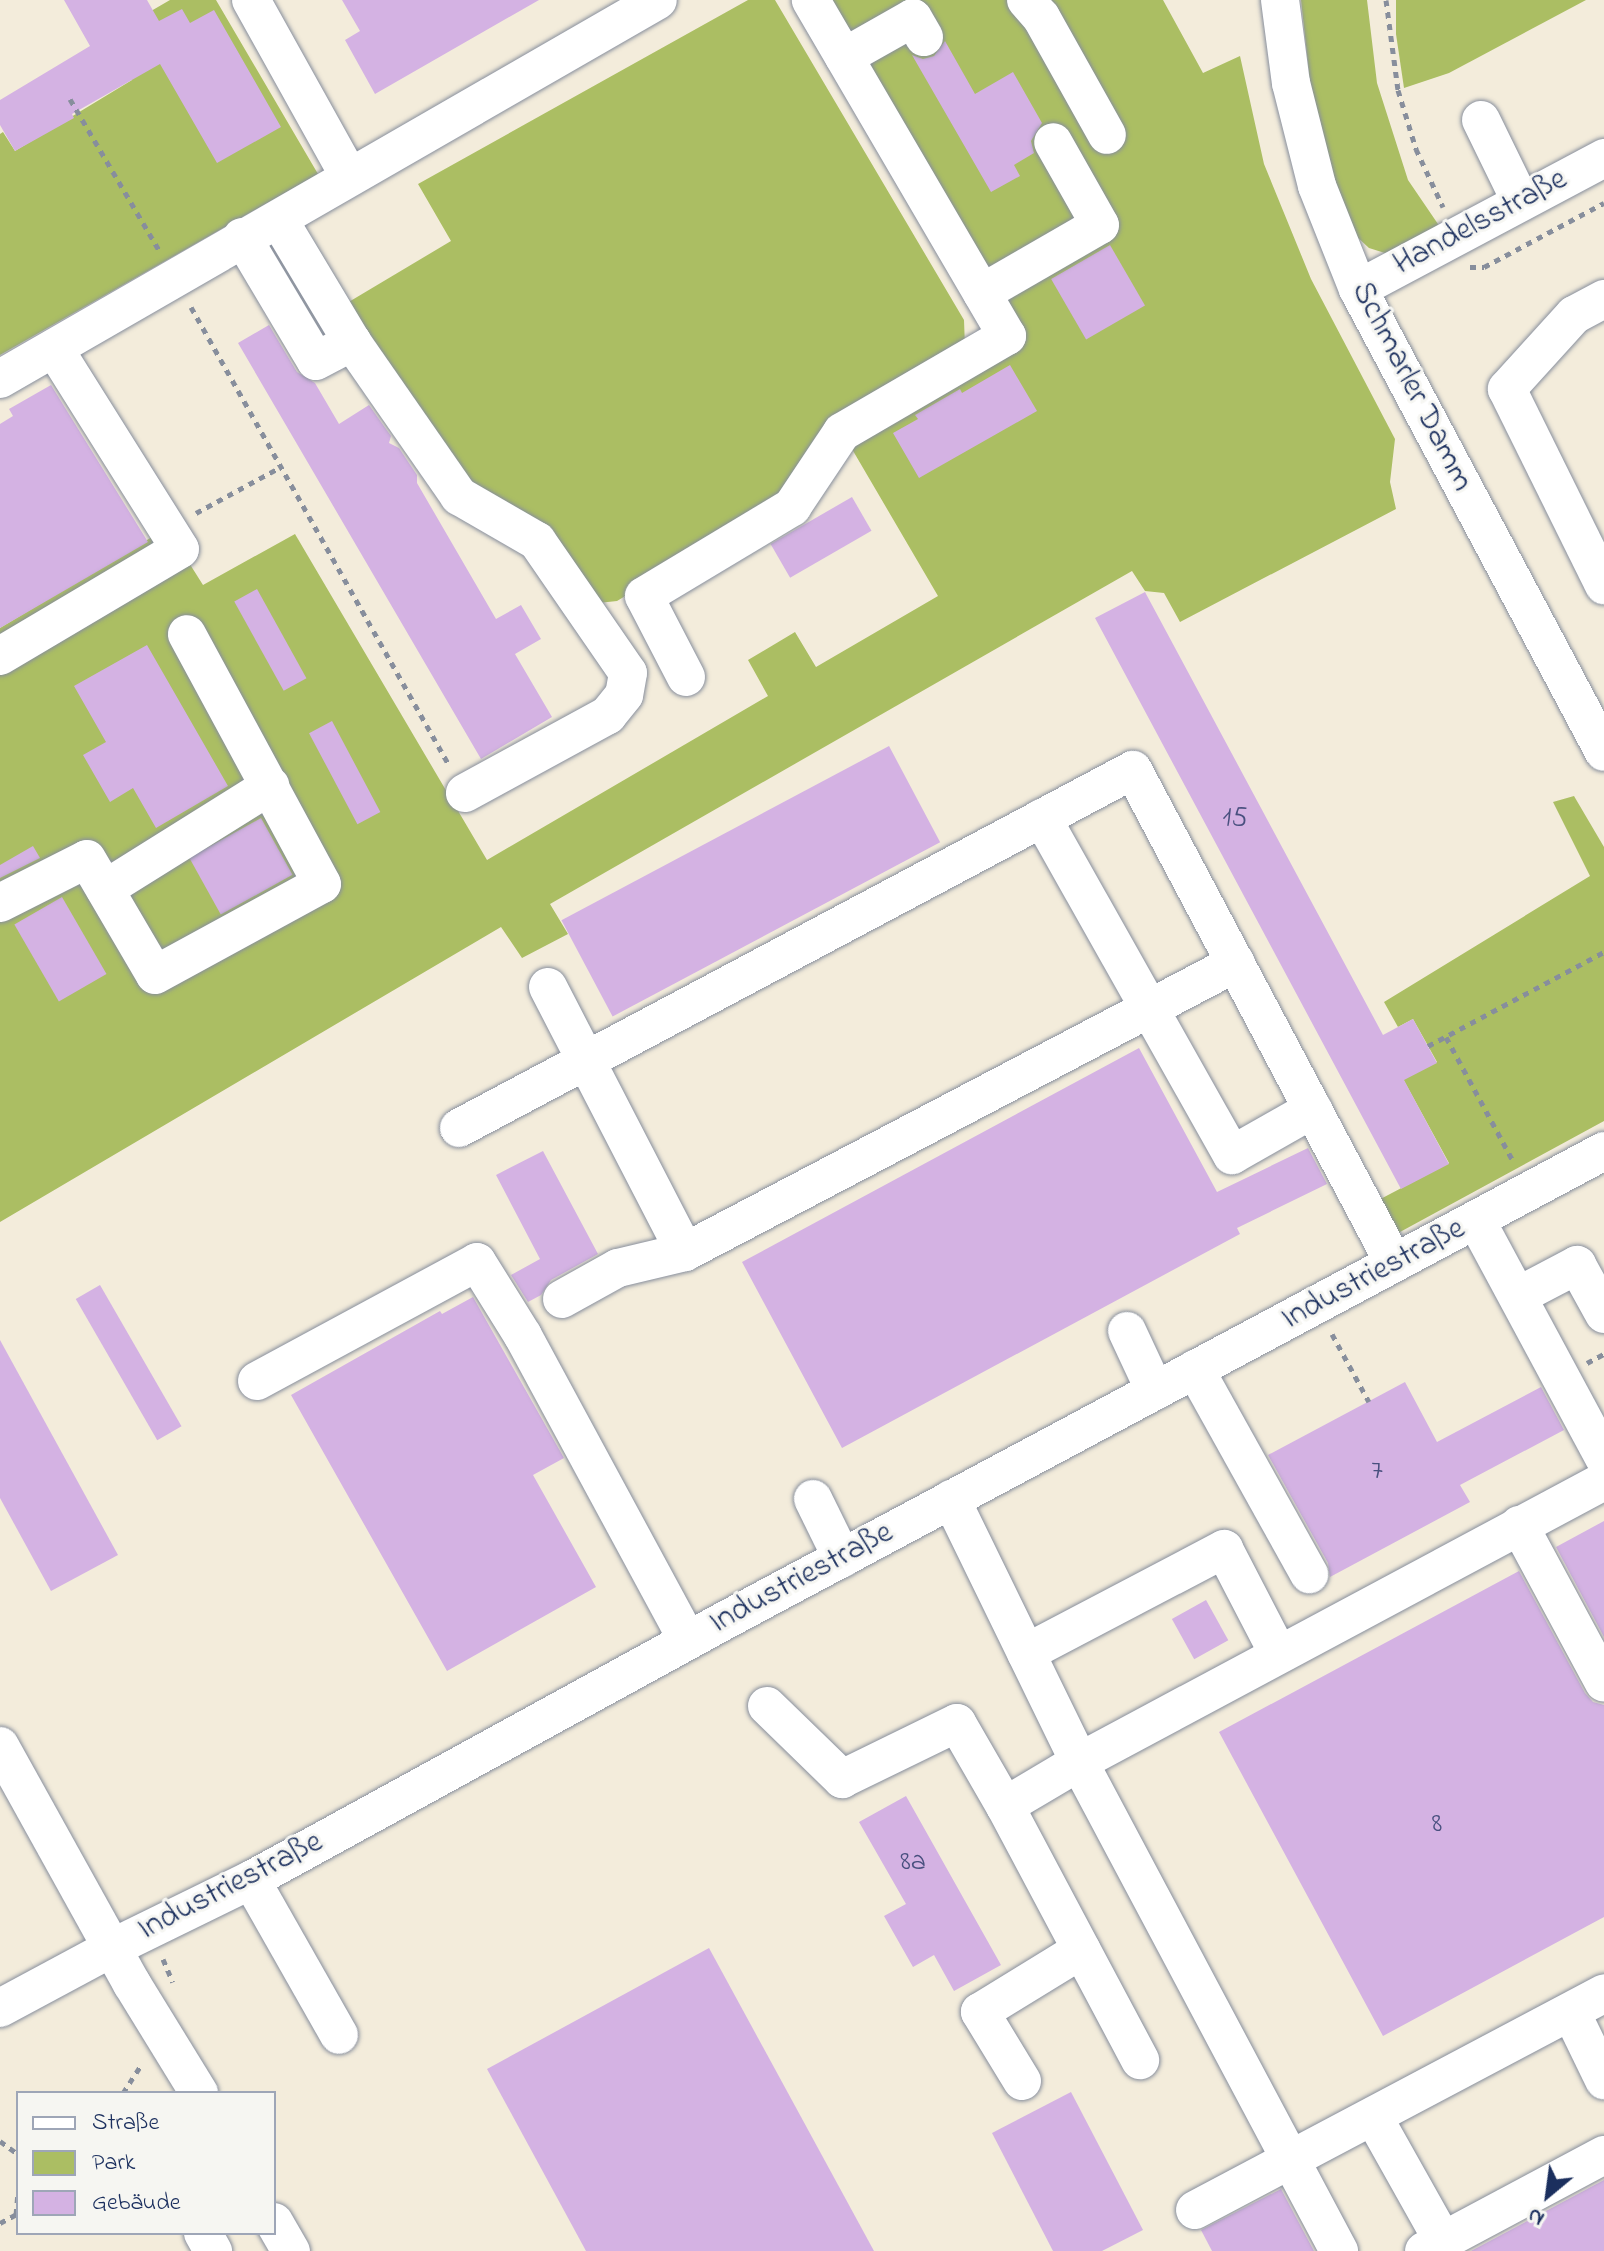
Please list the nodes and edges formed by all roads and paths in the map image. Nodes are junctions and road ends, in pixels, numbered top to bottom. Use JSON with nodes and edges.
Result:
{"nodes":[{"id":1,"x":251,"y":0,"type":"edge"},
{"id":2,"x":658,"y":0,"type":"edge"},
{"id":3,"x":811,"y":0,"type":"edge"},
{"id":4,"x":1026,"y":0,"type":"edge"},
{"id":5,"x":1280,"y":0,"type":"edge"},
{"id":6,"x":1386,"y":0,"type":"edge"},
{"id":7,"x":924,"y":37,"type":"dead end"},
{"id":8,"x":844,"y":57,"type":"junction"},
{"id":9,"x":70,"y":99,"type":"dead end"},
{"id":10,"x":1481,"y":120,"type":"dead end"},
{"id":11,"x":1107,"y":135,"type":"dead end"},
{"id":12,"x":1053,"y":142,"type":"dead end"},
{"id":13,"x":1604,"y":158,"type":"edge"},
{"id":14,"x":349,"y":176,"type":"junction"},
{"id":15,"x":1521,"y":202,"type":"junction"},
{"id":16,"x":1604,"y":203,"type":"edge"},
{"id":17,"x":279,"y":220,"type":"junction"},
{"id":18,"x":242,"y":237,"type":"junction"},
{"id":19,"x":1456,"y":237,"type":"junction"},
{"id":20,"x":175,"y":277,"type":"junction"},
{"id":21,"x":1358,"y":289,"type":"junction"},
{"id":22,"x":982,"y":293,"type":"junction"},
{"id":23,"x":1604,"y":299,"type":"edge"},
{"id":24,"x":352,"y":342,"type":"junction"},
{"id":25,"x":54,"y":348,"type":"junction"},
{"id":26,"x":0,"y":379,"type":"edge"},
{"id":27,"x":279,"y":468,"type":"junction"},
{"id":28,"x":167,"y":528,"type":"junction"},
{"id":29,"x":1604,"y":585,"type":"edge"},
{"id":30,"x":187,"y":634,"type":"dead end"},
{"id":31,"x":0,"y":656,"type":"edge"},
{"id":32,"x":686,"y":677,"type":"dead end"},
{"id":33,"x":1604,"y":752,"type":"edge"},
{"id":34,"x":270,"y":786,"type":"junction"},
{"id":35,"x":465,"y":793,"type":"joint"},
{"id":36,"x":1042,"y":818,"type":"junction"},
{"id":37,"x":105,"y":889,"type":"junction"},
{"id":38,"x":0,"y":903,"type":"edge"},
{"id":39,"x":1604,"y":952,"type":"edge"},
{"id":40,"x":1236,"y":963,"type":"junction"},
{"id":41,"x":548,"y":987,"type":"dead end"},
{"id":42,"x":1147,"y":1010,"type":"junction"},
{"id":43,"x":1446,"y":1037,"type":"junction"},
{"id":44,"x":1428,"y":1046,"type":"dead end"},
{"id":45,"x":587,"y":1061,"type":"junction"},
{"id":46,"x":1313,"y":1109,"type":"junction"},
{"id":47,"x":459,"y":1128,"type":"dead end"},
{"id":48,"x":1604,"y":1151,"type":"edge"},
{"id":49,"x":1529,"y":1192,"type":"junction"},
{"id":50,"x":1476,"y":1220,"type":"junction"},
{"id":51,"x":685,"y":1252,"type":"junction"},
{"id":52,"x":1394,"y":1263,"type":"junction"},
{"id":53,"x":1518,"y":1296,"type":"junction"},
{"id":54,"x":562,"y":1299,"type":"dead end"},
{"id":55,"x":1604,"y":1314,"type":"edge"},
{"id":56,"x":1127,"y":1331,"type":"dead end"},
{"id":57,"x":1332,"y":1334,"type":"dead end"},
{"id":58,"x":1195,"y":1369,"type":"junction"},
{"id":59,"x":257,"y":1381,"type":"dead end"},
{"id":60,"x":1155,"y":1391,"type":"junction"},
{"id":61,"x":1369,"y":1402,"type":"dead end"},
{"id":62,"x":1604,"y":1458,"type":"edge"},
{"id":63,"x":1604,"y":1481,"type":"edge"},
{"id":64,"x":813,"y":1499,"type":"dead end"},
{"id":65,"x":951,"y":1499,"type":"junction"},
{"id":66,"x":1519,"y":1525,"type":"junction"},
{"id":67,"x":842,"y":1558,"type":"junction"},
{"id":68,"x":1309,"y":1574,"type":"dead end"},
{"id":69,"x":681,"y":1628,"type":"dead end"},
{"id":70,"x":1026,"y":1653,"type":"junction"},
{"id":71,"x":1278,"y":1653,"type":"junction"},
{"id":72,"x":1604,"y":1683,"type":"edge"},
{"id":73,"x":767,"y":1706,"type":"dead end"},
{"id":74,"x":0,"y":1746,"type":"edge"},
{"id":75,"x":1079,"y":1762,"type":"junction"},
{"id":76,"x":0,"y":1785,"type":"edge"},
{"id":77,"x":1005,"y":1806,"type":"junction"},
{"id":78,"x":0,"y":1807,"type":"edge"},
{"id":79,"x":45,"y":1826,"type":"junction"},
{"id":80,"x":251,"y":1880,"type":"junction"},
{"id":81,"x":114,"y":1947,"type":"junction"},
{"id":82,"x":1081,"y":1950,"type":"junction"},
{"id":83,"x":1604,"y":1993,"type":"edge"},
{"id":84,"x":0,"y":2008,"type":"edge"},
{"id":85,"x":1571,"y":2012,"type":"junction"},
{"id":86,"x":339,"y":2035,"type":"dead end"},
{"id":87,"x":1140,"y":2060,"type":"dead end"},
{"id":88,"x":1604,"y":2080,"type":"edge"},
{"id":89,"x":1022,"y":2081,"type":"dead end"},
{"id":90,"x":198,"y":2091,"type":"edge"},
{"id":91,"x":1374,"y":2118,"type":"junction"},
{"id":92,"x":1604,"y":2155,"type":"edge"},
{"id":93,"x":1291,"y":2160,"type":"junction"},
{"id":94,"x":1195,"y":2210,"type":"dead end"},
{"id":95,"x":276,"y":2225,"type":"edge"},
{"id":96,"x":1433,"y":2246,"type":"edge"},
{"id":97,"x":291,"y":2251,"type":"edge"},
{"id":98,"x":1339,"y":2251,"type":"edge"}],
"edges":[{"from":1,"to":14,"type":"street"},
{"from":2,"to":14,"type":"street"},
{"from":3,"to":8,"type":"street"},
{"from":4,"to":11,"type":"street"},
{"from":5,"to":21,"type":"street","name":"Schmarler Damm"},
{"from":6,"to":19,"type":"path"},
{"from":7,"to":8,"type":"street"},
{"from":8,"to":22,"type":"street"},
{"from":9,"to":20,"type":"path"},
{"from":10,"to":15,"type":"street"},
{"from":12,"to":22,"type":"street"},
{"from":13,"to":15,"type":"street","name":"Handelsstraße"},
{"from":14,"to":17,"type":"street"},
{"from":15,"to":19,"type":"street","name":"Handelsstraße"},
{"from":16,"to":19,"type":"path"},
{"from":17,"to":18,"type":"street"},
{"from":17,"to":24,"type":"street"},
{"from":18,"to":20,"type":"street"},
{"from":18,"to":24,"type":"street"},
{"from":19,"to":21,"type":"street","name":"Handelsstraße"},
{"from":20,"to":25,"type":"street"},
{"from":20,"to":27,"type":"path"},
{"from":21,"to":33,"type":"street","name":"Schmarler Damm"},
{"from":22,"to":32,"type":"street"},
{"from":23,"to":29,"type":"street"},
{"from":24,"to":35,"type":"street"},
{"from":25,"to":26,"type":"street"},
{"from":25,"to":28,"type":"street"},
{"from":27,"to":28,"type":"path"},
{"from":27,"to":35,"type":"path"},
{"from":28,"to":31,"type":"street"},
{"from":30,"to":34,"type":"street"},
{"from":34,"to":37,"type":"street"},
{"from":34,"to":37,"type":"street"},
{"from":36,"to":40,"type":"street"},
{"from":36,"to":42,"type":"street"},
{"from":36,"to":45,"type":"street"},
{"from":37,"to":38,"type":"street"},
{"from":39,"to":43,"type":"path"},
{"from":40,"to":42,"type":"street"},
{"from":40,"to":46,"type":"street"},
{"from":41,"to":45,"type":"street"},
{"from":42,"to":46,"type":"street"},
{"from":42,"to":51,"type":"street"},
{"from":43,"to":44,"type":"path"},
{"from":43,"to":49,"type":"path"},
{"from":45,"to":47,"type":"street"},
{"from":45,"to":51,"type":"street"},
{"from":46,"to":52,"type":"street"},
{"from":48,"to":49,"type":"street","name":"Industriestraße"},
{"from":49,"to":50,"type":"street","name":"Industriestraße"},
{"from":50,"to":52,"type":"street","name":"Industriestraße"},
{"from":50,"to":53,"type":"street"},
{"from":51,"to":54,"type":"street"},
{"from":52,"to":58,"type":"street","name":"Industriestraße"},
{"from":53,"to":55,"type":"street"},
{"from":53,"to":62,"type":"street"},
{"from":56,"to":60,"type":"street"},
{"from":57,"to":61,"type":"path"},
{"from":58,"to":60,"type":"street","name":"Industriestraße"},
{"from":58,"to":68,"type":"street"},
{"from":59,"to":69,"type":"street"},
{"from":60,"to":65,"type":"street","name":"Industriestraße"},
{"from":63,"to":66,"type":"street"},
{"from":64,"to":67,"type":"street"},
{"from":65,"to":67,"type":"street","name":"Industriestraße"},
{"from":65,"to":70,"type":"street"},
{"from":66,"to":71,"type":"street"},
{"from":66,"to":72,"type":"street"},
{"from":67,"to":80,"type":"street","name":"Industriestraße"},
{"from":70,"to":71,"type":"street"},
{"from":70,"to":75,"type":"street"},
{"from":71,"to":75,"type":"street"},
{"from":73,"to":77,"type":"street"},
{"from":74,"to":79,"type":"street"},
{"from":75,"to":77,"type":"street"},
{"from":75,"to":93,"type":"street"},
{"from":76,"to":79,"type":"street"},
{"from":77,"to":82,"type":"street"},
{"from":78,"to":79,"type":"street"},
{"from":79,"to":81,"type":"street"},
{"from":80,"to":81,"type":"street","name":"Industriestraße"},
{"from":80,"to":86,"type":"street"},
{"from":81,"to":84,"type":"street","name":"Industriestraße"},
{"from":81,"to":90,"type":"street"},
{"from":82,"to":87,"type":"street"},
{"from":82,"to":89,"type":"street"},
{"from":83,"to":85,"type":"street"},
{"from":85,"to":88,"type":"street"},
{"from":85,"to":91,"type":"street"},
{"from":91,"to":93,"type":"street"},
{"from":91,"to":96,"type":"street"},
{"from":92,"to":96,"type":"street"},
{"from":93,"to":94,"type":"street"},
{"from":93,"to":98,"type":"street"},
{"from":95,"to":97,"type":"street"}]}
